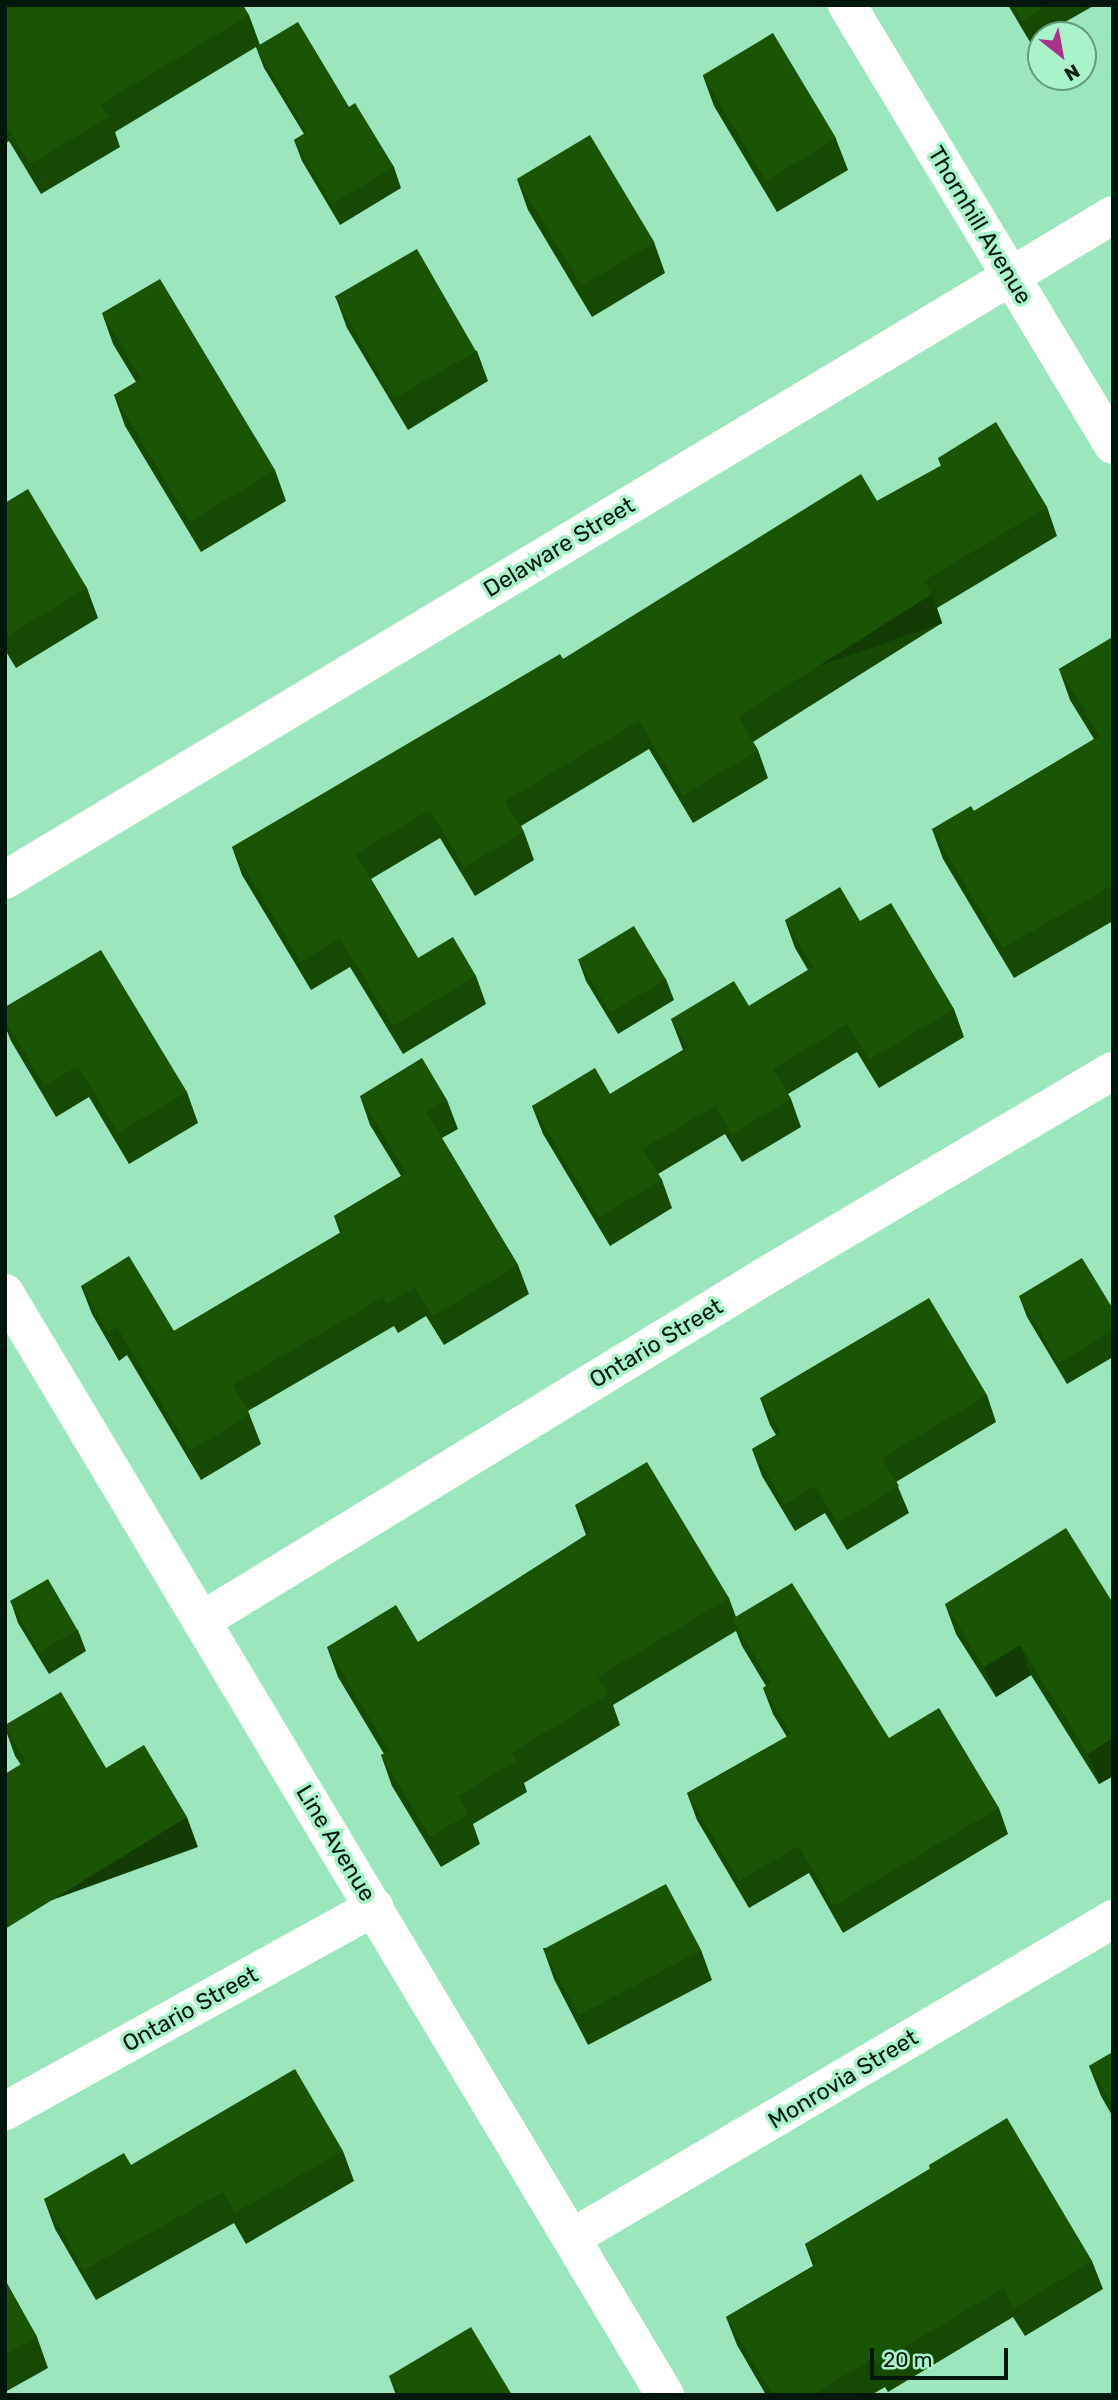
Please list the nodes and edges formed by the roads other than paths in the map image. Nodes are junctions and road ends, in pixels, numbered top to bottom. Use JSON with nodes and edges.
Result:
{"nodes":[{"id":1,"x":847,"y":5,"type":"edge"},
{"id":2,"x":1113,"y":215,"type":"edge"},
{"id":3,"x":1011,"y":275,"type":"junction"},
{"id":4,"x":1113,"y":445,"type":"edge"},
{"id":5,"x":5,"y":880,"type":"edge"},
{"id":6,"x":1113,"y":1071,"type":"edge"},
{"id":7,"x":7,"y":1299,"type":"edge"},
{"id":8,"x":203,"y":1620,"type":"junction"},
{"id":9,"x":374,"y":1907,"type":"junction"},
{"id":10,"x":1113,"y":1919,"type":"edge"},
{"id":11,"x":5,"y":2111,"type":"edge"},
{"id":12,"x":573,"y":2238,"type":"junction"},
{"id":13,"x":665,"y":2395,"type":"edge"}],
"edges":[{"from":1,"to":3,"type":"street","name":"Thornhill Avenue"},
{"from":2,"to":3,"type":"street","name":"Delaware Street"},
{"from":3,"to":4,"type":"street","name":"Thornhill Avenue"},
{"from":3,"to":5,"type":"street","name":"Delaware Street"},
{"from":6,"to":8,"type":"street","name":"Ontario Street"},
{"from":7,"to":8,"type":"street","name":"Line Avenue"},
{"from":8,"to":9,"type":"street","name":"Line Avenue"},
{"from":9,"to":11,"type":"street","name":"Ontario Street"},
{"from":9,"to":12,"type":"street","name":"Line Avenue"},
{"from":10,"to":12,"type":"street","name":"Monrovia Street"},
{"from":12,"to":13,"type":"street","name":"Line Avenue"}]}
